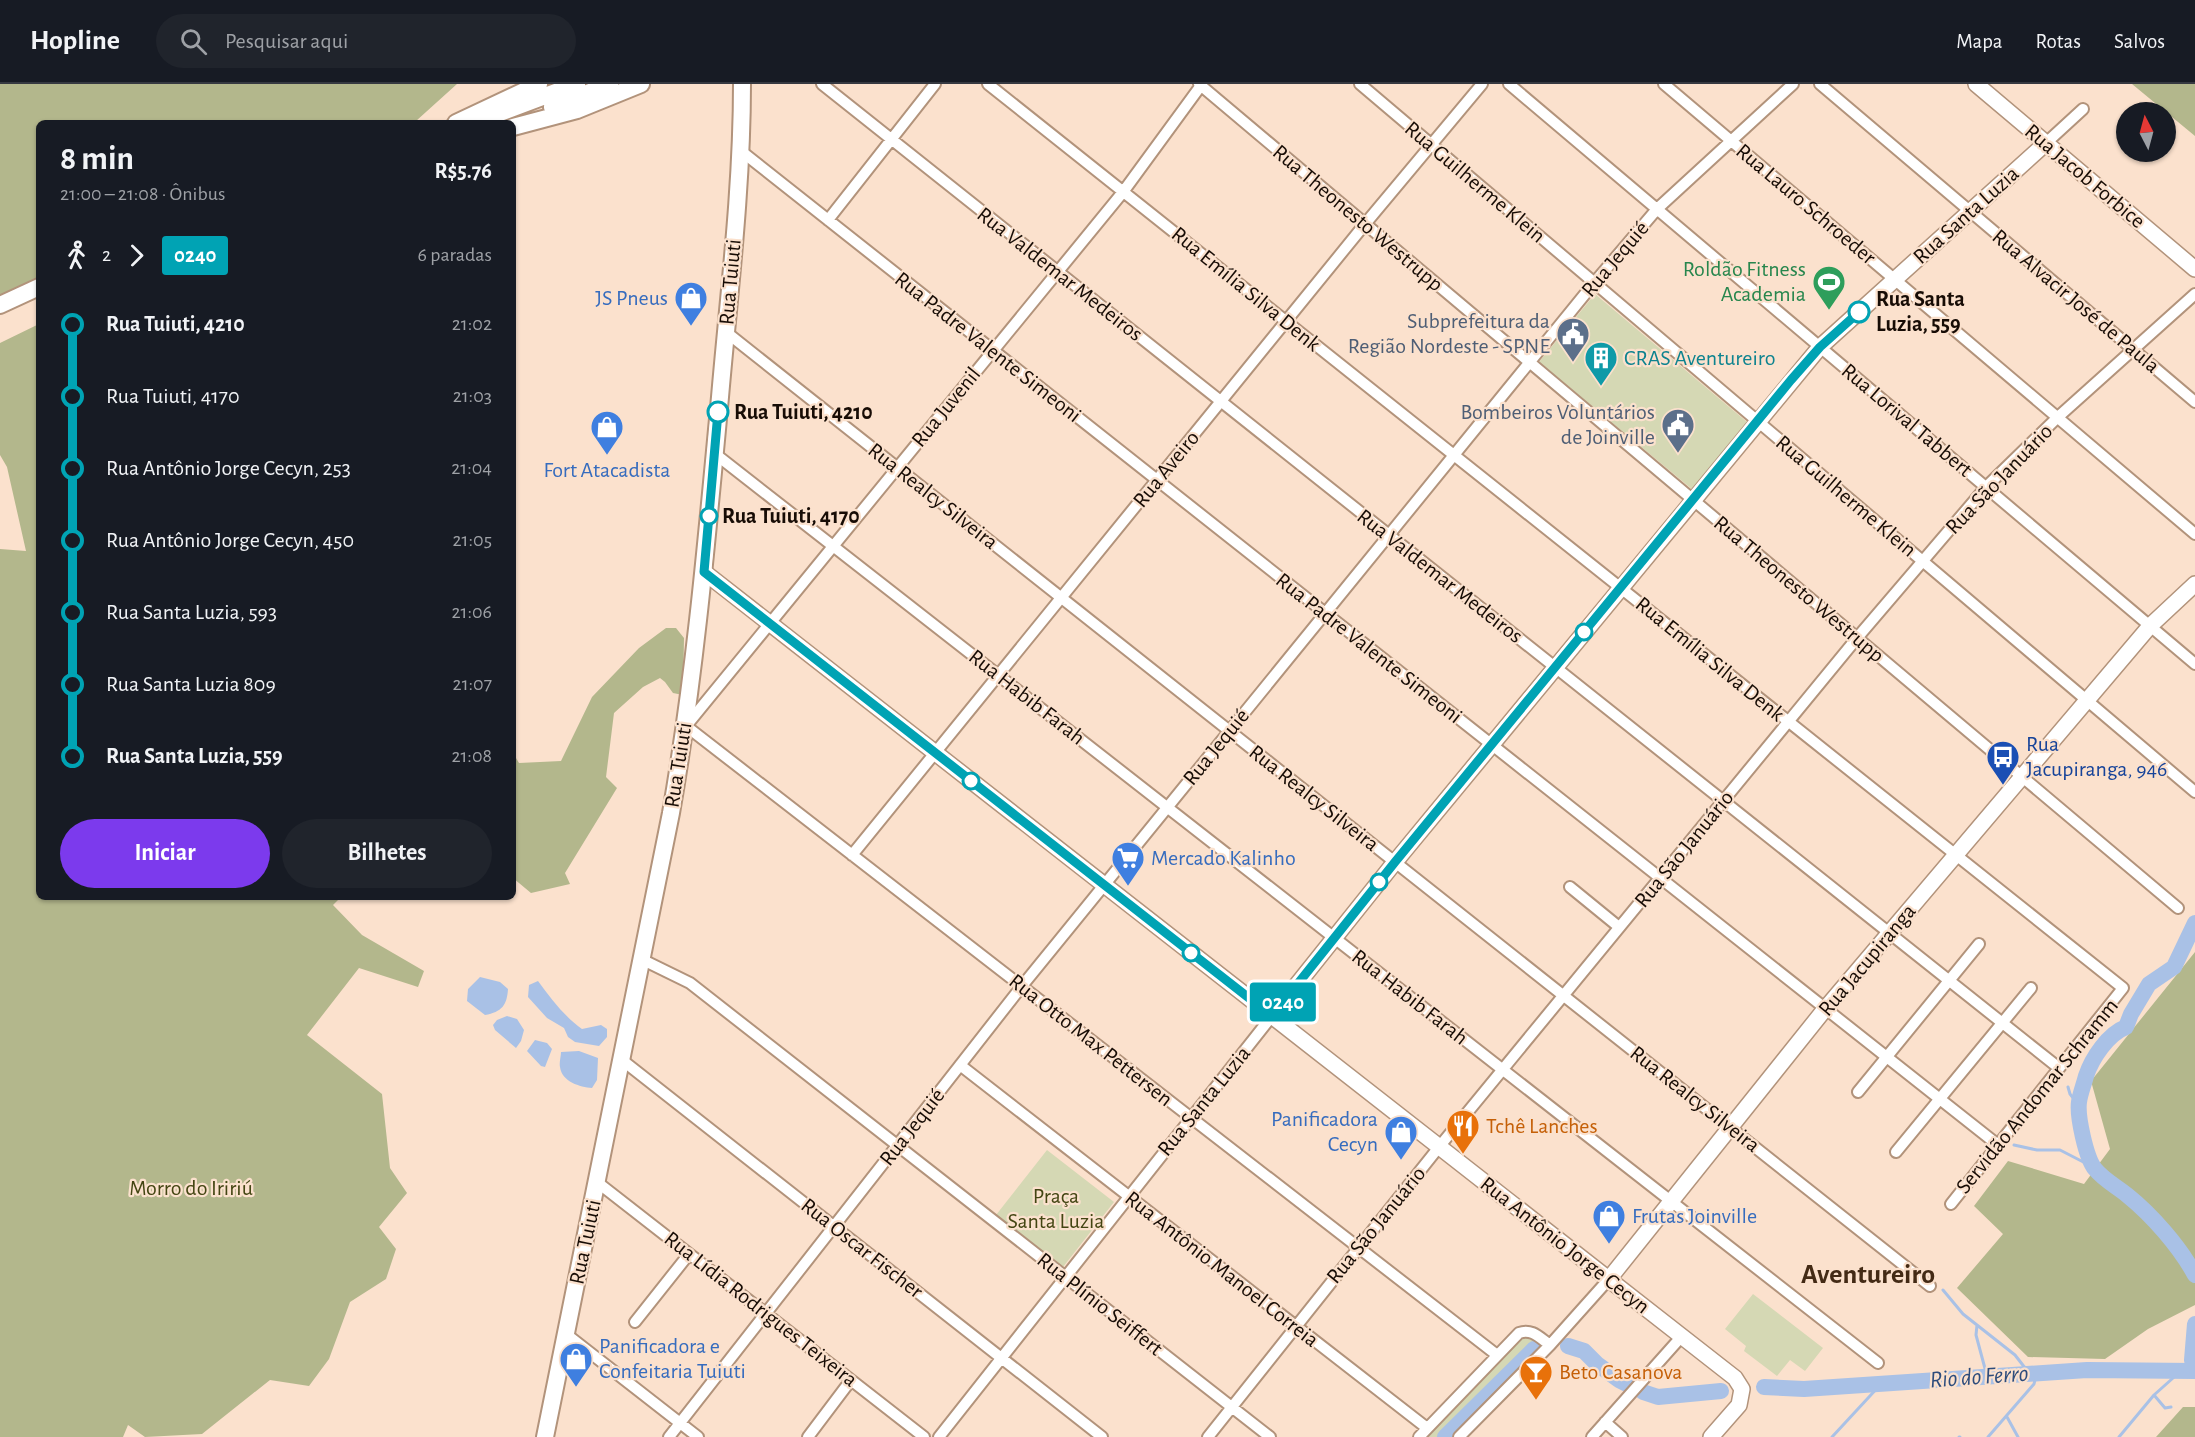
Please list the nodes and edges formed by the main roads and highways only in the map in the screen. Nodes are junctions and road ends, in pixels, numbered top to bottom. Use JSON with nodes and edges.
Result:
{"nodes":[{"id":1,"x":539,"y":84,"type":"edge"},
{"id":2,"x":577,"y":84,"type":"edge"},
{"id":3,"x":610,"y":84,"type":"edge"},
{"id":4,"x":641,"y":84,"type":"edge"},
{"id":5,"x":742,"y":84,"type":"edge"},
{"id":6,"x":462,"y":120,"type":"edge"},
{"id":7,"x":481,"y":120,"type":"edge"},
{"id":8,"x":514,"y":120,"type":"edge"},
{"id":9,"x":516,"y":126,"type":"edge"},
{"id":10,"x":36,"y":288,"type":"edge"},
{"id":11,"x":36,"y":299,"type":"edge"},
{"id":12,"x":0,"y":305,"type":"edge"},
{"id":13,"x":0,"y":316,"type":"edge"},
{"id":14,"x":545,"y":1437,"type":"edge"}],
"edges":[{"from":1,"to":6,"type":"main road"},
{"from":2,"to":7,"type":"main road"},
{"from":3,"to":8,"type":"main road"},
{"from":4,"to":9,"type":"main road"},
{"from":5,"to":14,"type":"main road","name":"Rua Tuiuti"},
{"from":10,"to":12,"type":"main road"},
{"from":11,"to":13,"type":"main road"}]}
